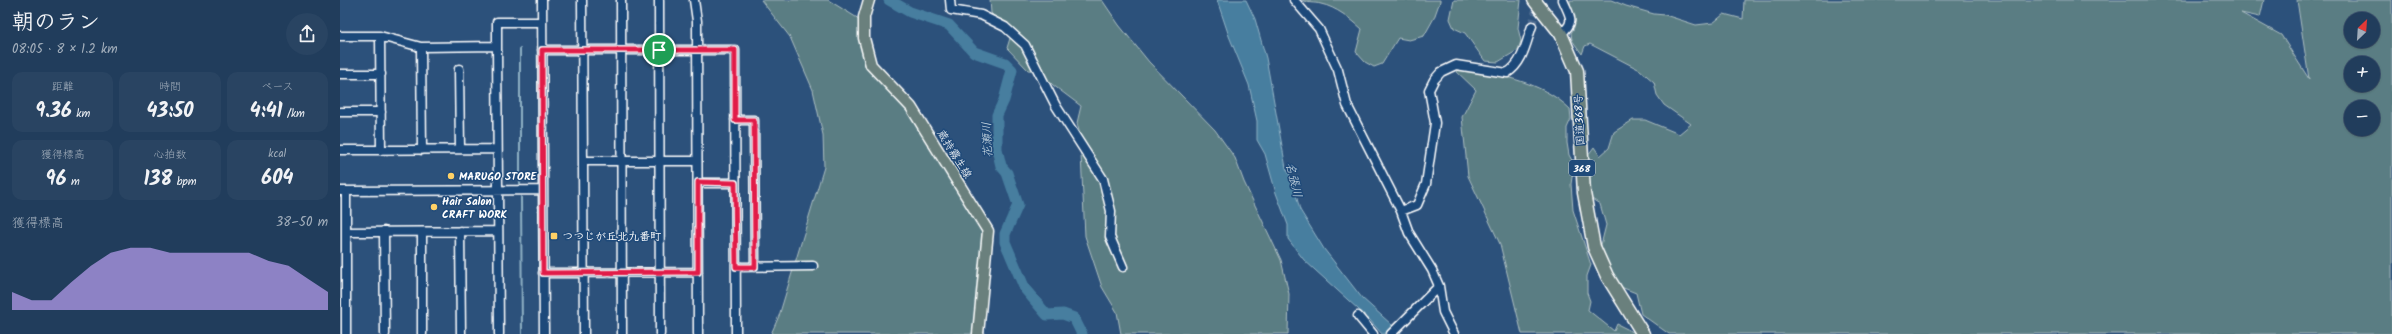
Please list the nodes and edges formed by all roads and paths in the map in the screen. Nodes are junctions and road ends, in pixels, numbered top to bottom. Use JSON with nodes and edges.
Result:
{"nodes":[{"id":1,"x":542,"y":0,"type":"edge"},
{"id":2,"x":582,"y":0,"type":"edge"},
{"id":3,"x":621,"y":0,"type":"edge"},
{"id":4,"x":659,"y":0,"type":"edge"},
{"id":5,"x":694,"y":0,"type":"edge"},
{"id":6,"x":869,"y":0,"type":"edge"},
{"id":7,"x":950,"y":0,"type":"edge"},
{"id":8,"x":1294,"y":0,"type":"edge"},
{"id":9,"x":1534,"y":0,"type":"edge"},
{"id":10,"x":1563,"y":0,"type":"edge"},
{"id":11,"x":542,"y":22,"type":"junction"},
{"id":12,"x":1532,"y":26,"type":"tunnel mouth"},
{"id":13,"x":1561,"y":34,"type":"junction"},
{"id":14,"x":340,"y":36,"type":"edge"},
{"id":15,"x":380,"y":36,"type":"junction"},
{"id":16,"x":497,"y":46,"type":"junction"},
{"id":17,"x":421,"y":47,"type":"junction"},
{"id":18,"x":542,"y":50,"type":"junction"},
{"id":19,"x":583,"y":50,"type":"junction"},
{"id":20,"x":621,"y":50,"type":"junction"},
{"id":21,"x":659,"y":50,"type":"junction"},
{"id":22,"x":697,"y":50,"type":"junction"},
{"id":23,"x":459,"y":69,"type":"dead end"},
{"id":24,"x":340,"y":74,"type":"edge"},
{"id":25,"x":381,"y":74,"type":"junction"},
{"id":26,"x":340,"y":112,"type":"edge"},
{"id":27,"x":381,"y":112,"type":"junction"},
{"id":28,"x":735,"y":120,"type":"junction"},
{"id":29,"x":460,"y":149,"type":"junction"},
{"id":30,"x":498,"y":149,"type":"junction"},
{"id":31,"x":340,"y":150,"type":"edge"},
{"id":32,"x":381,"y":150,"type":"junction"},
{"id":33,"x":422,"y":150,"type":"junction"},
{"id":34,"x":584,"y":161,"type":"junction"},
{"id":35,"x":660,"y":161,"type":"junction"},
{"id":36,"x":697,"y":161,"type":"junction"},
{"id":37,"x":622,"y":162,"type":"junction"},
{"id":38,"x":698,"y":182,"type":"junction"},
{"id":39,"x":735,"y":183,"type":"junction"},
{"id":40,"x":498,"y":190,"type":"junction"},
{"id":41,"x":543,"y":190,"type":"junction"},
{"id":42,"x":343,"y":191,"type":"edge"},
{"id":43,"x":1401,"y":211,"type":"junction"},
{"id":44,"x":384,"y":231,"type":"junction"},
{"id":45,"x":460,"y":231,"type":"junction"},
{"id":46,"x":498,"y":231,"type":"junction"},
{"id":47,"x":346,"y":232,"type":"junction"},
{"id":48,"x":422,"y":232,"type":"junction"},
{"id":49,"x":813,"y":266,"type":"dead end"},
{"id":50,"x":736,"y":267,"type":"junction"},
{"id":51,"x":755,"y":267,"type":"junction"},
{"id":52,"x":1123,"y":267,"type":"dead end"},
{"id":53,"x":622,"y":272,"type":"junction"},
{"id":54,"x":698,"y":272,"type":"junction"},
{"id":55,"x":543,"y":273,"type":"junction"},
{"id":56,"x":584,"y":273,"type":"junction"},
{"id":57,"x":660,"y":273,"type":"junction"},
{"id":58,"x":1439,"y":286,"type":"junction"},
{"id":59,"x":1358,"y":316,"type":"dead end"},
{"id":60,"x":343,"y":325,"type":"edge"},
{"id":61,"x":346,"y":334,"type":"edge"},
{"id":62,"x":385,"y":334,"type":"edge"},
{"id":63,"x":422,"y":334,"type":"edge"},
{"id":64,"x":461,"y":334,"type":"edge"},
{"id":65,"x":499,"y":334,"type":"edge"},
{"id":66,"x":544,"y":334,"type":"edge"},
{"id":67,"x":584,"y":334,"type":"edge"},
{"id":68,"x":622,"y":334,"type":"edge"},
{"id":69,"x":660,"y":334,"type":"edge"},
{"id":70,"x":698,"y":334,"type":"edge"},
{"id":71,"x":736,"y":334,"type":"edge"},
{"id":72,"x":978,"y":334,"type":"edge"},
{"id":73,"x":1373,"y":334,"type":"edge"},
{"id":74,"x":1390,"y":334,"type":"edge"},
{"id":75,"x":1454,"y":334,"type":"edge"},
{"id":76,"x":1643,"y":334,"type":"edge"}],
"edges":[{"from":1,"to":11,"type":"street"},
{"from":2,"to":19,"type":"street"},
{"from":3,"to":20,"type":"street"},
{"from":4,"to":21,"type":"street"},
{"from":5,"to":22,"type":"street"},
{"from":6,"to":72,"type":"main road","name":"蔵持霧生線"},
{"from":7,"to":52,"type":"street"},
{"from":8,"to":43,"type":"street"},
{"from":9,"to":13,"type":"highway","name":"国道368号","number":"368"},
{"from":10,"to":13,"type":"street"},
{"from":11,"to":16,"type":"street"},
{"from":11,"to":18,"type":"street"},
{"from":12,"to":43,"type":"street"},
{"from":13,"to":76,"type":"highway","name":"国道368号","number":"368"},
{"from":14,"to":15,"type":"street"},
{"from":15,"to":17,"type":"street"},
{"from":15,"to":25,"type":"street"},
{"from":16,"to":17,"type":"street"},
{"from":16,"to":30,"type":"street"},
{"from":17,"to":33,"type":"street"},
{"from":18,"to":19,"type":"street"},
{"from":18,"to":41,"type":"street"},
{"from":19,"to":20,"type":"street"},
{"from":19,"to":34,"type":"street"},
{"from":20,"to":21,"type":"street"},
{"from":20,"to":37,"type":"street"},
{"from":21,"to":22,"type":"street"},
{"from":21,"to":35,"type":"street"},
{"from":22,"to":28,"type":"street"},
{"from":22,"to":36,"type":"street"},
{"from":23,"to":29,"type":"street"},
{"from":24,"to":25,"type":"street"},
{"from":25,"to":27,"type":"street"},
{"from":26,"to":27,"type":"street"},
{"from":27,"to":32,"type":"street"},
{"from":28,"to":39,"type":"street"},
{"from":28,"to":51,"type":"street"},
{"from":29,"to":30,"type":"street"},
{"from":29,"to":33,"type":"street"},
{"from":30,"to":40,"type":"street"},
{"from":31,"to":32,"type":"street"},
{"from":32,"to":33,"type":"street"},
{"from":34,"to":37,"type":"street"},
{"from":34,"to":56,"type":"street"},
{"from":35,"to":36,"type":"street"},
{"from":35,"to":37,"type":"street"},
{"from":35,"to":57,"type":"street"},
{"from":36,"to":38,"type":"street"},
{"from":37,"to":53,"type":"street"},
{"from":38,"to":39,"type":"street"},
{"from":38,"to":54,"type":"street"},
{"from":39,"to":50,"type":"street"},
{"from":40,"to":41,"type":"street"},
{"from":40,"to":42,"type":"street"},
{"from":40,"to":46,"type":"street"},
{"from":41,"to":55,"type":"street"},
{"from":42,"to":47,"type":"street"},
{"from":43,"to":58,"type":"street"},
{"from":44,"to":47,"type":"street"},
{"from":44,"to":48,"type":"street"},
{"from":44,"to":62,"type":"street"},
{"from":45,"to":46,"type":"street"},
{"from":45,"to":48,"type":"street"},
{"from":45,"to":64,"type":"street"},
{"from":46,"to":65,"type":"street"},
{"from":47,"to":60,"type":"street"},
{"from":48,"to":63,"type":"street"},
{"from":49,"to":51,"type":"street"},
{"from":50,"to":51,"type":"street"},
{"from":50,"to":71,"type":"street"},
{"from":53,"to":56,"type":"street"},
{"from":53,"to":57,"type":"street"},
{"from":53,"to":68,"type":"street"},
{"from":54,"to":57,"type":"street"},
{"from":54,"to":70,"type":"street"},
{"from":55,"to":56,"type":"street"},
{"from":55,"to":66,"type":"street"},
{"from":56,"to":67,"type":"street"},
{"from":57,"to":69,"type":"street"},
{"from":58,"to":74,"type":"street"},
{"from":58,"to":75,"type":"street"},
{"from":59,"to":73,"type":"street"},
{"from":60,"to":61,"type":"street"}]}
